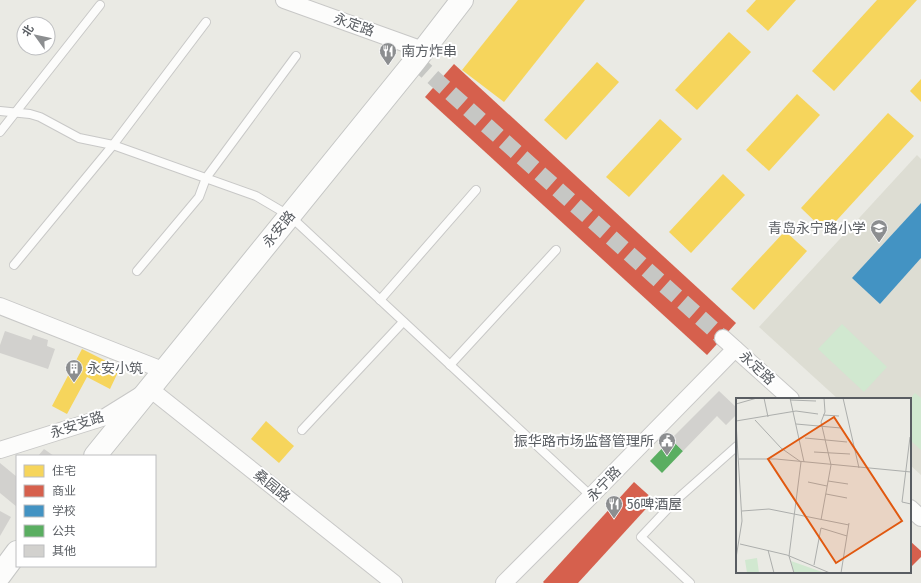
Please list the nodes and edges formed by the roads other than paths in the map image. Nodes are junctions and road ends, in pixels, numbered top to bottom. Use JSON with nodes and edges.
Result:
{"nodes":[{"id":1,"x":284,"y":0,"type":"edge"},
{"id":2,"x":462,"y":0,"type":"edge"},
{"id":3,"x":100,"y":5,"type":"dead end"},
{"id":4,"x":206,"y":22,"type":"dead end"},
{"id":5,"x":423,"y":50,"type":"junction"},
{"id":6,"x":296,"y":56,"type":"dead end"},
{"id":7,"x":0,"y":111,"type":"edge"},
{"id":8,"x":16,"y":112,"type":"junction"},
{"id":9,"x":0,"y":132,"type":"edge"},
{"id":10,"x":113,"y":145,"type":"junction"},
{"id":11,"x":206,"y":178,"type":"junction"},
{"id":12,"x":476,"y":190,"type":"dead end"},
{"id":13,"x":290,"y":216,"type":"junction"},
{"id":14,"x":556,"y":250,"type":"dead end"},
{"id":15,"x":14,"y":265,"type":"dead end"},
{"id":16,"x":137,"y":272,"type":"dead end"},
{"id":17,"x":380,"y":300,"type":"junction"},
{"id":18,"x":0,"y":306,"type":"edge"},
{"id":19,"x":403,"y":322,"type":"junction"},
{"id":20,"x":722,"y":338,"type":"tunnel mouth"},
{"id":21,"x":735,"y":348,"type":"junction"},
{"id":22,"x":450,"y":365,"type":"junction"},
{"id":23,"x":164,"y":371,"type":"junction"},
{"id":24,"x":150,"y":389,"type":"junction"},
{"id":25,"x":789,"y":398,"type":"edge"},
{"id":26,"x":302,"y":430,"type":"dead end"},
{"id":27,"x":736,"y":447,"type":"edge"},
{"id":28,"x":0,"y":450,"type":"edge"},
{"id":29,"x":96,"y":455,"type":"edge"},
{"id":30,"x":591,"y":496,"type":"junction"},
{"id":31,"x":911,"y":509,"type":"edge"},
{"id":32,"x":921,"y":518,"type":"edge"},
{"id":33,"x":16,"y":553,"type":"edge"},
{"id":34,"x":0,"y":574,"type":"edge"},
{"id":35,"x":394,"y":583,"type":"edge"},
{"id":36,"x":504,"y":583,"type":"edge"},
{"id":37,"x":690,"y":583,"type":"edge"}],
"edges":[{"from":1,"to":5,"type":"street","name":"永定路"},
{"from":2,"to":5,"type":"street","name":"永安路"},
{"from":3,"to":8,"type":"lane"},
{"from":4,"to":10,"type":"lane"},
{"from":5,"to":13,"type":"street","name":"永安路"},
{"from":6,"to":11,"type":"lane"},
{"from":7,"to":8,"type":"lane"},
{"from":8,"to":9,"type":"lane"},
{"from":8,"to":10,"type":"lane"},
{"from":10,"to":11,"type":"lane"},
{"from":10,"to":15,"type":"lane"},
{"from":11,"to":13,"type":"lane"},
{"from":11,"to":16,"type":"lane"},
{"from":12,"to":17,"type":"lane"},
{"from":13,"to":17,"type":"lane"},
{"from":13,"to":23,"type":"street","name":"永安路"},
{"from":14,"to":22,"type":"lane"},
{"from":17,"to":19,"type":"lane"},
{"from":18,"to":23,"type":"street"},
{"from":19,"to":22,"type":"lane"},
{"from":19,"to":26,"type":"lane"},
{"from":20,"to":21,"type":"street","name":"永定路"},
{"from":21,"to":25,"type":"street","name":"永定路"},
{"from":21,"to":30,"type":"street","name":"永宁路"},
{"from":22,"to":30,"type":"lane"},
{"from":23,"to":24,"type":"street","name":"永安路"},
{"from":24,"to":28,"type":"street","name":"永安支路"},
{"from":24,"to":29,"type":"street","name":"永安路"},
{"from":24,"to":35,"type":"street","name":"桑园路"},
{"from":27,"to":37,"type":"lane"},
{"from":30,"to":36,"type":"street","name":"永宁路"},
{"from":31,"to":32,"type":"street"},
{"from":33,"to":34,"type":"street"}]}
